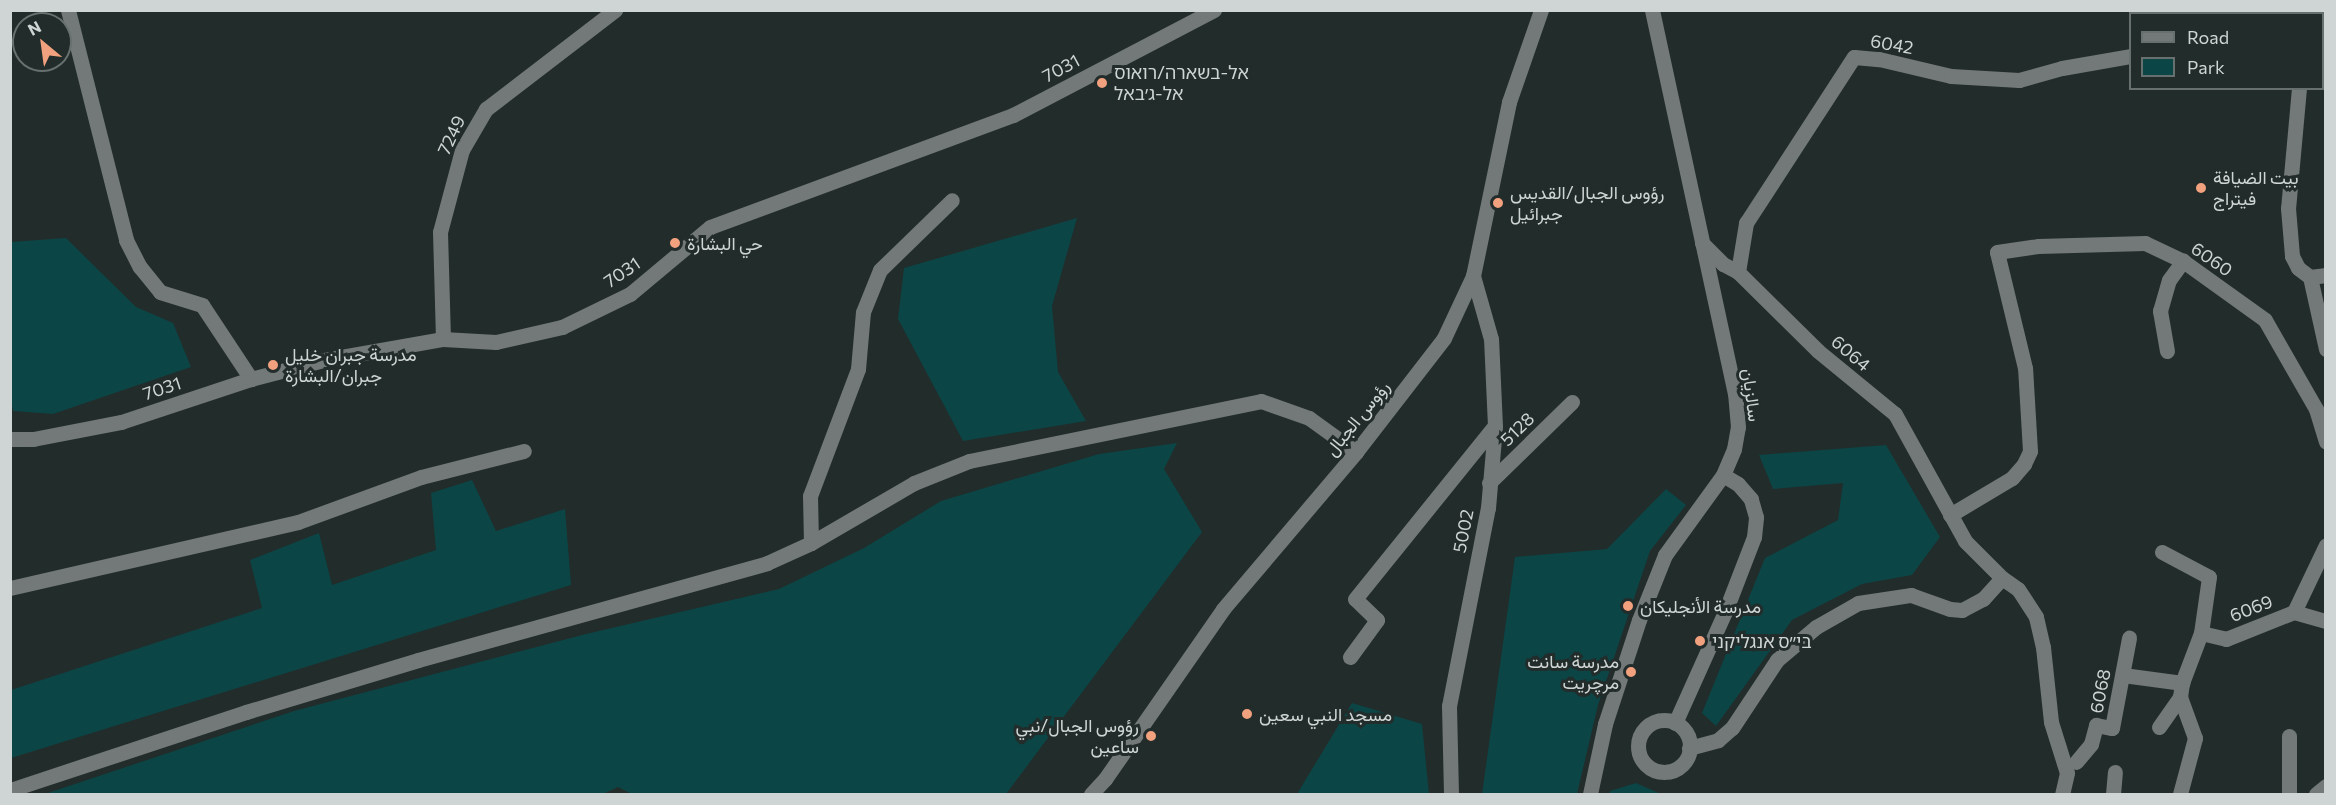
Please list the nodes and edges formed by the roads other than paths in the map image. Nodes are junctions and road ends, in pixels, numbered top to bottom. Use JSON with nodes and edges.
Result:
{"nodes":[{"id":1,"x":68,"y":10,"type":"edge"},
{"id":2,"x":615,"y":10,"type":"edge"},
{"id":3,"x":1214,"y":10,"type":"edge"},
{"id":4,"x":1541,"y":10,"type":"edge"},
{"id":5,"x":1657,"y":12,"type":"edge"},
{"id":6,"x":2129,"y":56,"type":"edge"},
{"id":7,"x":2299,"y":90,"type":"edge"},
{"id":8,"x":952,"y":200,"type":"dead end"},
{"id":9,"x":1701,"y":242,"type":"junction"},
{"id":10,"x":2183,"y":261,"type":"junction"},
{"id":11,"x":1738,"y":272,"type":"junction"},
{"id":12,"x":1473,"y":276,"type":"junction"},
{"id":13,"x":2318,"y":276,"type":"edge"},
{"id":14,"x":443,"y":339,"type":"junction"},
{"id":15,"x":2325,"y":349,"type":"edge"},
{"id":16,"x":2167,"y":351,"type":"dead end"},
{"id":17,"x":251,"y":379,"type":"junction"},
{"id":18,"x":1572,"y":402,"type":"dead end"},
{"id":19,"x":1495,"y":426,"type":"junction"},
{"id":20,"x":10,"y":439,"type":"edge"},
{"id":21,"x":2325,"y":441,"type":"edge"},
{"id":22,"x":524,"y":451,"type":"dead end"},
{"id":23,"x":1356,"y":452,"type":"junction"},
{"id":24,"x":1723,"y":475,"type":"junction"},
{"id":25,"x":1489,"y":483,"type":"junction"},
{"id":26,"x":1950,"y":515,"type":"junction"},
{"id":27,"x":812,"y":543,"type":"junction"},
{"id":28,"x":2325,"y":545,"type":"edge"},
{"id":29,"x":2162,"y":552,"type":"dead end"},
{"id":30,"x":2002,"y":578,"type":"junction"},
{"id":31,"x":10,"y":588,"type":"edge"},
{"id":32,"x":2294,"y":612,"type":"junction"},
{"id":33,"x":2325,"y":621,"type":"edge"},
{"id":34,"x":2201,"y":633,"type":"junction"},
{"id":35,"x":2129,"y":638,"type":"dead end"},
{"id":36,"x":1350,"y":657,"type":"dead end"},
{"id":37,"x":2123,"y":675,"type":"junction"},
{"id":38,"x":2181,"y":690,"type":"junction"},
{"id":39,"x":1676,"y":723,"type":"junction"},
{"id":40,"x":2159,"y":727,"type":"dead end"},
{"id":41,"x":2289,"y":736,"type":"dead end"},
{"id":42,"x":1689,"y":748,"type":"junction"},
{"id":43,"x":2070,"y":762,"type":"junction"},
{"id":44,"x":2115,"y":772,"type":"dead end"},
{"id":45,"x":2325,"y":786,"type":"edge"},
{"id":46,"x":10,"y":790,"type":"edge"},
{"id":47,"x":1091,"y":795,"type":"edge"},
{"id":48,"x":1451,"y":795,"type":"edge"},
{"id":49,"x":1590,"y":795,"type":"edge"},
{"id":50,"x":2062,"y":795,"type":"edge"},
{"id":51,"x":2072,"y":795,"type":"edge"},
{"id":52,"x":2113,"y":795,"type":"edge"},
{"id":53,"x":2180,"y":795,"type":"edge"},
{"id":54,"x":2289,"y":795,"type":"edge"},
{"id":55,"x":2316,"y":795,"type":"edge"}],
"edges":[{"from":1,"to":17,"type":"street"},
{"from":2,"to":14,"type":"street","name":"7249"},
{"from":3,"to":14,"type":"street","name":"7031"},
{"from":4,"to":12,"type":"street","name":"رؤوس الجبال"},
{"from":5,"to":9,"type":"street","name":"سالزيان"},
{"from":6,"to":11,"type":"street","name":"6042"},
{"from":7,"to":13,"type":"street"},
{"from":8,"to":27,"type":"street"},
{"from":9,"to":11,"type":"street","name":"6064"},
{"from":9,"to":24,"type":"street","name":"سالزيان"},
{"from":10,"to":16,"type":"street"},
{"from":10,"to":21,"type":"street","name":"6060"},
{"from":10,"to":26,"type":"street","name":"6060"},
{"from":11,"to":26,"type":"street","name":"6064"},
{"from":12,"to":19,"type":"street","name":"5002"},
{"from":12,"to":23,"type":"street","name":"رؤوس الجبال"},
{"from":13,"to":15,"type":"street"},
{"from":14,"to":17,"type":"street","name":"7031"},
{"from":17,"to":20,"type":"street","name":"7031"},
{"from":18,"to":25,"type":"street","name":"5128"},
{"from":19,"to":25,"type":"street","name":"5002"},
{"from":19,"to":36,"type":"street"},
{"from":22,"to":31,"type":"street"},
{"from":23,"to":27,"type":"street"},
{"from":23,"to":47,"type":"street","name":"رؤوس الجبال"},
{"from":24,"to":39,"type":"street"},
{"from":24,"to":49,"type":"street","name":"سالزيان"},
{"from":25,"to":48,"type":"street","name":"5002"},
{"from":26,"to":30,"type":"street","name":"6064"},
{"from":27,"to":46,"type":"street"},
{"from":28,"to":32,"type":"street","name":"6069"},
{"from":29,"to":34,"type":"street"},
{"from":30,"to":42,"type":"street"},
{"from":30,"to":43,"type":"street","name":"6064"},
{"from":32,"to":33,"type":"street"},
{"from":32,"to":34,"type":"street","name":"6069"},
{"from":34,"to":38,"type":"street"},
{"from":35,"to":37,"type":"street","name":"6068"},
{"from":37,"to":38,"type":"street"},
{"from":37,"to":43,"type":"street","name":"6068"},
{"from":38,"to":40,"type":"street"},
{"from":38,"to":53,"type":"street"},
{"from":39,"to":42,"type":"street"},
{"from":39,"to":42,"type":"street"},
{"from":41,"to":54,"type":"street"},
{"from":43,"to":50,"type":"street"},
{"from":43,"to":51,"type":"street"},
{"from":44,"to":52,"type":"street"},
{"from":45,"to":55,"type":"street"}]}
